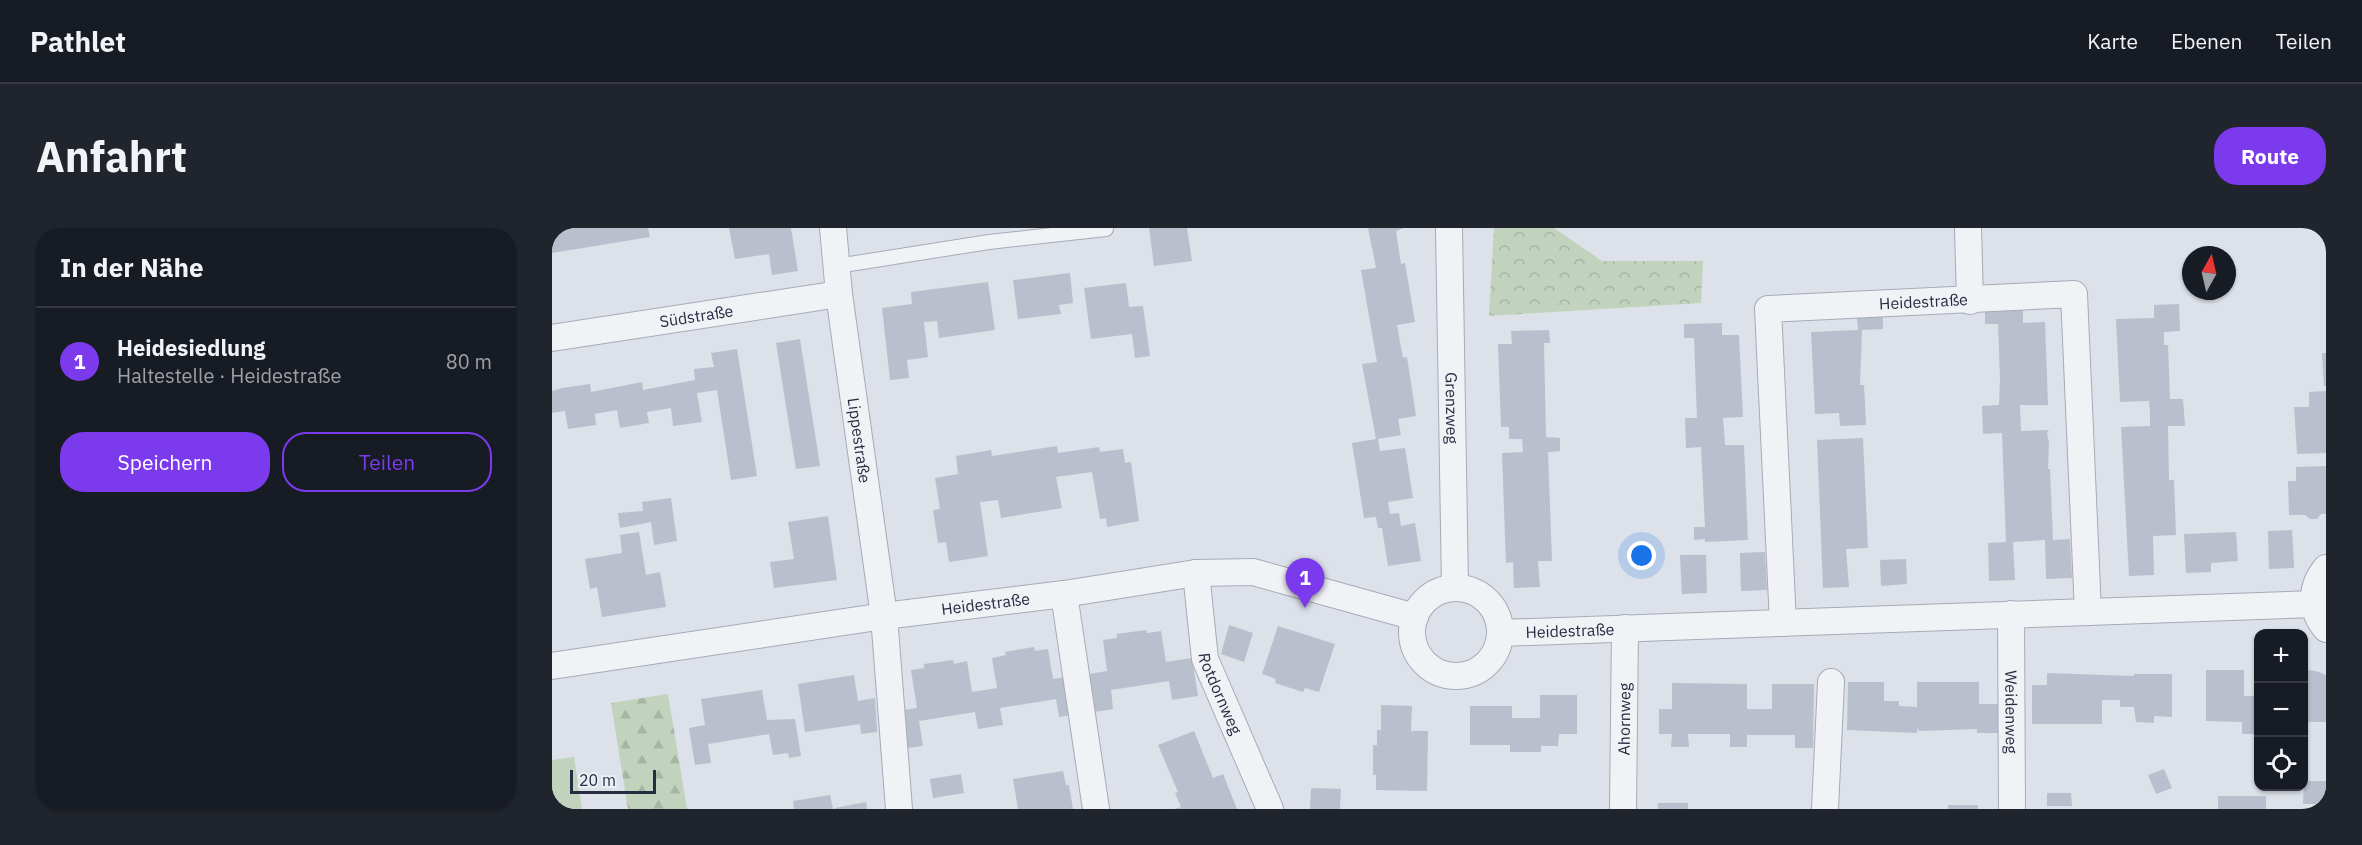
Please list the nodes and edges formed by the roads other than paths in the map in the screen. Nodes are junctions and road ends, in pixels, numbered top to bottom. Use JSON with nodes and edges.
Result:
{"nodes":[{"id":1,"x":833,"y":228,"type":"edge"},
{"id":2,"x":1449,"y":228,"type":"edge"},
{"id":3,"x":1968,"y":228,"type":"edge"},
{"id":4,"x":1106,"y":229,"type":"edge"},
{"id":5,"x":837,"y":266,"type":"junction"},
{"id":6,"x":839,"y":294,"type":"junction"},
{"id":7,"x":1970,"y":301,"type":"junction"},
{"id":8,"x":552,"y":338,"type":"edge"},
{"id":9,"x":2326,"y":568,"type":"edge"},
{"id":10,"x":1196,"y":573,"type":"junction"},
{"id":11,"x":1455,"y":588,"type":"junction"},
{"id":12,"x":1064,"y":594,"type":"junction"},
{"id":13,"x":2314,"y":603,"type":"junction"},
{"id":14,"x":2088,"y":612,"type":"junction"},
{"id":15,"x":2011,"y":614,"type":"junction"},
{"id":16,"x":884,"y":616,"type":"junction"},
{"id":17,"x":1415,"y":617,"type":"junction"},
{"id":18,"x":1783,"y":623,"type":"junction"},
{"id":19,"x":1625,"y":628,"type":"junction"},
{"id":20,"x":2326,"y":629,"type":"edge"},
{"id":21,"x":1500,"y":633,"type":"junction"},
{"id":22,"x":552,"y":666,"type":"edge"},
{"id":23,"x":1831,"y":682,"type":"dead end"},
{"id":24,"x":899,"y":809,"type":"edge"},
{"id":25,"x":1096,"y":809,"type":"edge"},
{"id":26,"x":1270,"y":809,"type":"edge"},
{"id":27,"x":1623,"y":809,"type":"edge"},
{"id":28,"x":1825,"y":809,"type":"edge"},
{"id":29,"x":2013,"y":809,"type":"edge"}],
"edges":[{"from":1,"to":5,"type":"street","name":"Lippestraße"},
{"from":2,"to":11,"type":"street","name":"Grenzweg"},
{"from":3,"to":7,"type":"street"},
{"from":4,"to":5,"type":"lane"},
{"from":5,"to":6,"type":"street","name":"Lippestraße"},
{"from":6,"to":8,"type":"street","name":"Südstraße"},
{"from":6,"to":16,"type":"street","name":"Lippestraße"},
{"from":7,"to":14,"type":"street","name":"Heidestraße"},
{"from":7,"to":18,"type":"street","name":"Heidestraße"},
{"from":9,"to":13,"type":"street"},
{"from":10,"to":12,"type":"street","name":"Heidestraße"},
{"from":10,"to":17,"type":"street","name":"Heidestraße"},
{"from":10,"to":26,"type":"street","name":"Rotdornweg"},
{"from":11,"to":17,"type":"street"},
{"from":11,"to":21,"type":"street"},
{"from":12,"to":16,"type":"street","name":"Heidestraße"},
{"from":12,"to":25,"type":"street"},
{"from":13,"to":14,"type":"street","name":"Heidestraße"},
{"from":13,"to":20,"type":"street"},
{"from":14,"to":15,"type":"street","name":"Heidestraße"},
{"from":15,"to":18,"type":"street","name":"Heidestraße"},
{"from":15,"to":29,"type":"street","name":"Weidenweg"},
{"from":16,"to":22,"type":"street","name":"Heidestraße"},
{"from":16,"to":24,"type":"street"},
{"from":17,"to":21,"type":"street"},
{"from":18,"to":19,"type":"street","name":"Heidestraße"},
{"from":19,"to":21,"type":"street","name":"Heidestraße"},
{"from":19,"to":27,"type":"street","name":"Ahornweg"},
{"from":23,"to":28,"type":"street"}]}
